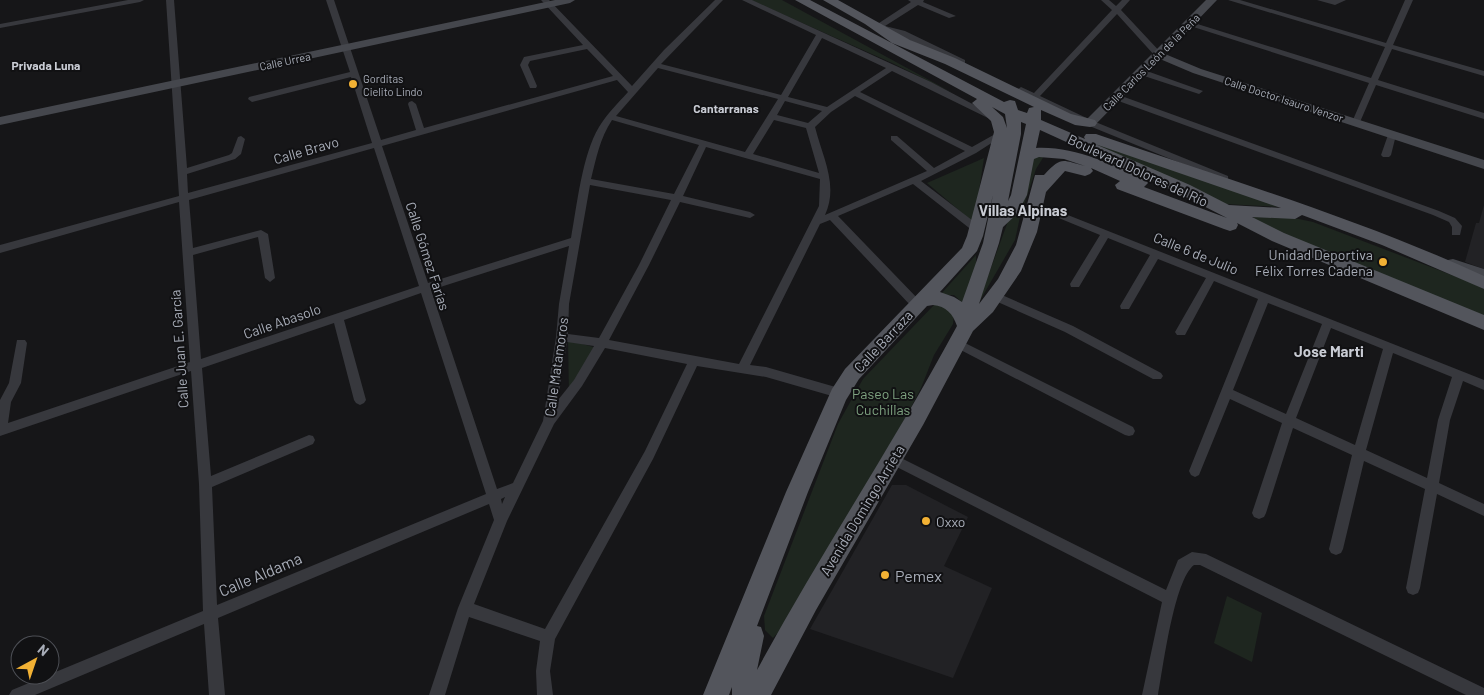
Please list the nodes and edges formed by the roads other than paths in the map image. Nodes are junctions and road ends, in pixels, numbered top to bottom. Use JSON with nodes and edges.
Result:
{"nodes":[{"id":1,"x":140,"y":0,"type":"edge"},
{"id":2,"x":170,"y":0,"type":"edge"},
{"id":3,"x":330,"y":0,"type":"edge"},
{"id":4,"x":570,"y":0,"type":"edge"},
{"id":5,"x":719,"y":0,"type":"edge"},
{"id":6,"x":746,"y":0,"type":"edge"},
{"id":7,"x":801,"y":0,"type":"edge"},
{"id":8,"x":810,"y":0,"type":"edge"},
{"id":9,"x":829,"y":0,"type":"edge"},
{"id":10,"x":1105,"y":0,"type":"edge"},
{"id":11,"x":1126,"y":0,"type":"edge"},
{"id":12,"x":1212,"y":0,"type":"edge"},
{"id":13,"x":1232,"y":0,"type":"edge"},
{"id":14,"x":1321,"y":0,"type":"edge"},
{"id":15,"x":1342,"y":0,"type":"edge"},
{"id":16,"x":1409,"y":0,"type":"edge"},
{"id":17,"x":916,"y":1,"type":"edge"},
{"id":18,"x":547,"y":2,"type":"edge"},
{"id":19,"x":1256,"y":3,"type":"edge"},
{"id":20,"x":1118,"y":10,"type":"junction"},
{"id":21,"x":952,"y":16,"type":"dead end"},
{"id":22,"x":1188,"y":24,"type":"junction"},
{"id":23,"x":0,"y":26,"type":"edge"},
{"id":24,"x":878,"y":27,"type":"junction"},
{"id":25,"x":820,"y":35,"type":"junction"},
{"id":26,"x":901,"y":41,"type":"junction"},
{"id":27,"x":590,"y":46,"type":"junction"},
{"id":28,"x":1389,"y":46,"type":"junction"},
{"id":29,"x":346,"y":48,"type":"junction"},
{"id":30,"x":1159,"y":55,"type":"junction"},
{"id":31,"x":657,"y":65,"type":"junction"},
{"id":32,"x":892,"y":68,"type":"junction"},
{"id":33,"x":1141,"y":72,"type":"junction"},
{"id":34,"x":353,"y":74,"type":"junction"},
{"id":35,"x":1484,"y":74,"type":"edge"},
{"id":36,"x":619,"y":77,"type":"junction"},
{"id":37,"x":177,"y":82,"type":"junction"},
{"id":38,"x":1373,"y":82,"type":"junction"},
{"id":39,"x":533,"y":86,"type":"dead end"},
{"id":40,"x":966,"y":89,"type":"joint"},
{"id":41,"x":632,"y":91,"type":"junction"},
{"id":42,"x":1199,"y":91,"type":"dead end"},
{"id":43,"x":854,"y":92,"type":"junction"},
{"id":44,"x":1116,"y":97,"type":"junction"},
{"id":45,"x":252,"y":98,"type":"dead end"},
{"id":46,"x":783,"y":98,"type":"junction"},
{"id":47,"x":412,"y":104,"type":"dead end"},
{"id":48,"x":1035,"y":109,"type":"junction"},
{"id":49,"x":828,"y":110,"type":"junction"},
{"id":50,"x":1484,"y":116,"type":"edge"},
{"id":51,"x":610,"y":117,"type":"junction"},
{"id":52,"x":772,"y":117,"type":"junction"},
{"id":53,"x":1005,"y":117,"type":"junction"},
{"id":54,"x":0,"y":121,"type":"edge"},
{"id":55,"x":1356,"y":122,"type":"junction"},
{"id":56,"x":810,"y":126,"type":"junction"},
{"id":57,"x":421,"y":131,"type":"junction"},
{"id":58,"x":1079,"y":131,"type":"junction"},
{"id":59,"x":1392,"y":135,"type":"junction"},
{"id":60,"x":894,"y":138,"type":"dead end"},
{"id":61,"x":241,"y":139,"type":"dead end"},
{"id":62,"x":377,"y":145,"type":"junction"},
{"id":63,"x":703,"y":145,"type":"junction"},
{"id":64,"x":973,"y":151,"type":"junction"},
{"id":65,"x":1058,"y":152,"type":"junction"},
{"id":66,"x":1386,"y":155,"type":"dead end"},
{"id":67,"x":747,"y":156,"type":"junction"},
{"id":68,"x":1026,"y":157,"type":"junction"},
{"id":69,"x":1484,"y":165,"type":"edge"},
{"id":70,"x":932,"y":172,"type":"junction"},
{"id":71,"x":182,"y":173,"type":"junction"},
{"id":72,"x":826,"y":178,"type":"junction"},
{"id":73,"x":914,"y":180,"type":"junction"},
{"id":74,"x":586,"y":181,"type":"junction"},
{"id":75,"x":677,"y":198,"type":"junction"},
{"id":76,"x":1037,"y":198,"type":"junction"},
{"id":77,"x":184,"y":199,"type":"junction"},
{"id":78,"x":1224,"y":210,"type":"junction"},
{"id":79,"x":750,"y":215,"type":"dead end"},
{"id":80,"x":833,"y":217,"type":"junction"},
{"id":81,"x":1329,"y":219,"type":"junction"},
{"id":82,"x":816,"y":222,"type":"junction"},
{"id":83,"x":996,"y":224,"type":"junction"},
{"id":84,"x":977,"y":229,"type":"junction"},
{"id":85,"x":1456,"y":233,"type":"dead end"},
{"id":86,"x":1106,"y":234,"type":"junction"},
{"id":87,"x":1278,"y":237,"type":"junction"},
{"id":88,"x":574,"y":241,"type":"junction"},
{"id":89,"x":0,"y":249,"type":"edge"},
{"id":90,"x":969,"y":251,"type":"junction"},
{"id":91,"x":187,"y":253,"type":"junction"},
{"id":92,"x":1156,"y":254,"type":"junction"},
{"id":93,"x":1212,"y":276,"type":"junction"},
{"id":94,"x":270,"y":278,"type":"dead end"},
{"id":95,"x":1483,"y":281,"type":"edge"},
{"id":96,"x":1075,"y":284,"type":"dead end"},
{"id":97,"x":425,"y":288,"type":"junction"},
{"id":98,"x":995,"y":296,"type":"junction"},
{"id":99,"x":1265,"y":296,"type":"junction"},
{"id":100,"x":916,"y":304,"type":"junction"},
{"id":101,"x":1125,"y":306,"type":"dead end"},
{"id":102,"x":338,"y":318,"type":"junction"},
{"id":103,"x":1328,"y":322,"type":"junction"},
{"id":104,"x":1484,"y":323,"type":"edge"},
{"id":105,"x":1182,"y":332,"type":"dead end"},
{"id":106,"x":962,"y":334,"type":"junction"},
{"id":107,"x":562,"y":337,"type":"junction"},
{"id":108,"x":21,"y":343,"type":"dead end"},
{"id":109,"x":602,"y":343,"type":"junction"},
{"id":110,"x":1389,"y":347,"type":"junction"},
{"id":111,"x":694,"y":361,"type":"junction"},
{"id":112,"x":196,"y":366,"type":"junction"},
{"id":113,"x":743,"y":368,"type":"junction"},
{"id":114,"x":1459,"y":375,"type":"junction"},
{"id":115,"x":1157,"y":376,"type":"dead end"},
{"id":116,"x":1484,"y":385,"type":"edge"},
{"id":117,"x":1227,"y":392,"type":"junction"},
{"id":118,"x":839,"y":393,"type":"junction"},
{"id":119,"x":360,"y":400,"type":"dead end"},
{"id":120,"x":549,"y":421,"type":"junction"},
{"id":121,"x":1289,"y":421,"type":"junction"},
{"id":122,"x":0,"y":431,"type":"edge"},
{"id":123,"x":1129,"y":431,"type":"dead end"},
{"id":124,"x":309,"y":440,"type":"dead end"},
{"id":125,"x":1359,"y":454,"type":"junction"},
{"id":126,"x":893,"y":459,"type":"junction"},
{"id":127,"x":1195,"y":471,"type":"dead end"},
{"id":128,"x":204,"y":484,"type":"junction"},
{"id":129,"x":1433,"y":486,"type":"junction"},
{"id":130,"x":516,"y":487,"type":"junction"},
{"id":131,"x":493,"y":496,"type":"junction"},
{"id":132,"x":1484,"y":510,"type":"edge"},
{"id":133,"x":1259,"y":513,"type":"dead end"},
{"id":134,"x":501,"y":520,"type":"junction"},
{"id":135,"x":1336,"y":549,"type":"dead end"},
{"id":136,"x":1413,"y":588,"type":"dead end"},
{"id":137,"x":1170,"y":599,"type":"junction"},
{"id":138,"x":465,"y":608,"type":"junction"},
{"id":139,"x":210,"y":614,"type":"junction"},
{"id":140,"x":750,"y":628,"type":"junction"},
{"id":141,"x":548,"y":637,"type":"junction"},
{"id":142,"x":785,"y":641,"type":"junction"},
{"id":143,"x":17,"y":695,"type":"edge"},
{"id":144,"x":217,"y":695,"type":"edge"},
{"id":145,"x":437,"y":695,"type":"edge"},
{"id":146,"x":545,"y":695,"type":"edge"},
{"id":147,"x":716,"y":695,"type":"edge"},
{"id":148,"x":745,"y":695,"type":"edge"},
{"id":149,"x":757,"y":695,"type":"edge"},
{"id":150,"x":1150,"y":695,"type":"edge"},
{"id":151,"x":1482,"y":695,"type":"edge"}],
"edges":[{"from":1,"to":23,"type":"street"},
{"from":2,"to":37,"type":"street","name":"Calle Juan E. García"},
{"from":3,"to":29,"type":"street","name":"Calle Gómez Farías"},
{"from":4,"to":18,"type":"street","name":"Calle Urrea"},
{"from":5,"to":31,"type":"street"},
{"from":6,"to":25,"type":"street"},
{"from":7,"to":40,"type":"main road"},
{"from":8,"to":26,"type":"main road"},
{"from":9,"to":24,"type":"main road","name":"Boulevard Dolores del Río"},
{"from":10,"to":20,"type":"street","name":"Calle Doctor Isauro Venzor"},
{"from":11,"to":20,"type":"street"},
{"from":12,"to":22,"type":"street","name":"Calle Carlos León de la Peña"},
{"from":13,"to":19,"type":"street"},
{"from":14,"to":15,"type":"street"},
{"from":16,"to":28,"type":"street"},
{"from":17,"to":21,"type":"street"},
{"from":17,"to":24,"type":"street"},
{"from":18,"to":27,"type":"street"},
{"from":18,"to":29,"type":"street","name":"Calle Urrea"},
{"from":19,"to":28,"type":"street"},
{"from":20,"to":30,"type":"street","name":"Calle Doctor Isauro Venzor"},
{"from":20,"to":48,"type":"street"},
{"from":22,"to":30,"type":"street","name":"Calle Carlos León de la Peña"},
{"from":22,"to":38,"type":"street"},
{"from":24,"to":26,"type":"main road","name":"Boulevard Dolores del Río"},
{"from":24,"to":48,"type":"street"},
{"from":25,"to":32,"type":"street"},
{"from":25,"to":46,"type":"street"},
{"from":26,"to":48,"type":"main road"},
{"from":26,"to":53,"type":"main road","name":"Boulevard Dolores del Río"},
{"from":27,"to":36,"type":"street"},
{"from":27,"to":39,"type":"street"},
{"from":28,"to":35,"type":"street"},
{"from":28,"to":38,"type":"street"},
{"from":29,"to":34,"type":"street","name":"Calle Gómez Farías"},
{"from":29,"to":37,"type":"street","name":"Calle Urrea"},
{"from":30,"to":33,"type":"street","name":"Calle Carlos León de la Peña"},
{"from":30,"to":55,"type":"street","name":"Calle Doctor Isauro Venzor"},
{"from":31,"to":41,"type":"street"},
{"from":31,"to":46,"type":"street"},
{"from":32,"to":43,"type":"street"},
{"from":32,"to":53,"type":"street"},
{"from":33,"to":42,"type":"street"},
{"from":33,"to":44,"type":"street","name":"Calle Carlos León de la Peña"},
{"from":34,"to":45,"type":"street"},
{"from":34,"to":62,"type":"street","name":"Calle Gómez Farías"},
{"from":36,"to":41,"type":"street"},
{"from":36,"to":57,"type":"street","name":"Calle Bravo"},
{"from":37,"to":54,"type":"street","name":"Calle Urrea"},
{"from":37,"to":71,"type":"street","name":"Calle Juan E. García"},
{"from":38,"to":50,"type":"street"},
{"from":38,"to":55,"type":"street"},
{"from":40,"to":53,"type":"main road"},
{"from":41,"to":51,"type":"street","name":"Calle Matamoros"},
{"from":43,"to":49,"type":"street"},
{"from":43,"to":64,"type":"street"},
{"from":44,"to":58,"type":"street","name":"Calle Carlos León de la Peña"},
{"from":44,"to":85,"type":"street"},
{"from":46,"to":49,"type":"street"},
{"from":46,"to":52,"type":"street"},
{"from":47,"to":57,"type":"street"},
{"from":48,"to":53,"type":"main road","name":"Boulevard Dolores del Río"},
{"from":48,"to":58,"type":"main road","name":"Boulevard Dolores del Río"},
{"from":48,"to":58,"type":"main road"},
{"from":48,"to":68,"type":"main road"},
{"from":49,"to":56,"type":"street"},
{"from":51,"to":63,"type":"street"},
{"from":51,"to":74,"type":"street","name":"Calle Matamoros"},
{"from":52,"to":56,"type":"street"},
{"from":52,"to":67,"type":"street"},
{"from":53,"to":64,"type":"street"},
{"from":53,"to":83,"type":"main road"},
{"from":53,"to":84,"type":"main road","name":"Calle Barraza"},
{"from":55,"to":59,"type":"street","name":"Calle Doctor Isauro Venzor"},
{"from":56,"to":72,"type":"street"},
{"from":57,"to":62,"type":"street","name":"Calle Bravo"},
{"from":58,"to":65,"type":"main road"},
{"from":58,"to":78,"type":"main road","name":"Boulevard Dolores del Río"},
{"from":58,"to":81,"type":"main road","name":"Boulevard Dolores del Río"},
{"from":59,"to":66,"type":"street"},
{"from":59,"to":69,"type":"street","name":"Calle Doctor Isauro Venzor"},
{"from":60,"to":70,"type":"street"},
{"from":61,"to":71,"type":"street"},
{"from":62,"to":77,"type":"street","name":"Calle Bravo"},
{"from":62,"to":97,"type":"street","name":"Calle Gómez Farías"},
{"from":63,"to":67,"type":"street"},
{"from":63,"to":75,"type":"street"},
{"from":64,"to":70,"type":"street"},
{"from":65,"to":68,"type":"main road"},
{"from":65,"to":76,"type":"main road"},
{"from":65,"to":78,"type":"main road"},
{"from":67,"to":72,"type":"street"},
{"from":68,"to":83,"type":"main road"},
{"from":70,"to":73,"type":"street"},
{"from":71,"to":77,"type":"street","name":"Calle Juan E. García"},
{"from":72,"to":82,"type":"street"},
{"from":73,"to":80,"type":"street"},
{"from":73,"to":84,"type":"street"},
{"from":74,"to":75,"type":"street"},
{"from":74,"to":88,"type":"street","name":"Calle Matamoros"},
{"from":75,"to":79,"type":"street"},
{"from":75,"to":109,"type":"street"},
{"from":76,"to":86,"type":"street","name":"Calle 6 de Julio"},
{"from":76,"to":87,"type":"main road"},
{"from":76,"to":98,"type":"main road"},
{"from":77,"to":89,"type":"street","name":"Calle Bravo"},
{"from":77,"to":91,"type":"street","name":"Calle Juan E. García"},
{"from":78,"to":81,"type":"main road"},
{"from":78,"to":87,"type":"main road","name":"Boulevard Dolores del Río"},
{"from":80,"to":82,"type":"street"},
{"from":80,"to":100,"type":"street"},
{"from":81,"to":95,"type":"main road","name":"Boulevard Dolores del Río"},
{"from":82,"to":113,"type":"street"},
{"from":83,"to":90,"type":"main road"},
{"from":83,"to":106,"type":"main road"},
{"from":84,"to":90,"type":"main road","name":"Calle Barraza"},
{"from":86,"to":92,"type":"street","name":"Calle 6 de Julio"},
{"from":86,"to":96,"type":"street"},
{"from":87,"to":104,"type":"main road","name":"Boulevard Dolores del Río"},
{"from":88,"to":97,"type":"street","name":"Calle Abasolo"},
{"from":88,"to":107,"type":"street","name":"Calle Matamoros"},
{"from":90,"to":100,"type":"main road","name":"Calle Barraza"},
{"from":91,"to":94,"type":"street"},
{"from":91,"to":112,"type":"street","name":"Calle Juan E. García"},
{"from":92,"to":93,"type":"street","name":"Calle 6 de Julio"},
{"from":92,"to":101,"type":"street"},
{"from":93,"to":99,"type":"street","name":"Calle 6 de Julio"},
{"from":93,"to":105,"type":"street"},
{"from":97,"to":102,"type":"street","name":"Calle Abasolo"},
{"from":97,"to":131,"type":"street","name":"Calle Gómez Farías"},
{"from":98,"to":106,"type":"main road"},
{"from":98,"to":115,"type":"street"},
{"from":99,"to":103,"type":"street","name":"Calle 6 de Julio"},
{"from":99,"to":117,"type":"street"},
{"from":100,"to":106,"type":"main road"},
{"from":100,"to":118,"type":"main road","name":"Calle Barraza"},
{"from":102,"to":112,"type":"street","name":"Calle Abasolo"},
{"from":102,"to":119,"type":"street"},
{"from":103,"to":110,"type":"street","name":"Calle 6 de Julio"},
{"from":103,"to":121,"type":"street"},
{"from":106,"to":123,"type":"street"},
{"from":106,"to":126,"type":"main road","name":"Avenida Domingo Arrieta"},
{"from":107,"to":109,"type":"street"},
{"from":107,"to":120,"type":"street","name":"Calle Matamoros"},
{"from":108,"to":122,"type":"street"},
{"from":109,"to":111,"type":"street"},
{"from":109,"to":120,"type":"street"},
{"from":110,"to":114,"type":"street","name":"Calle 6 de Julio"},
{"from":110,"to":125,"type":"street"},
{"from":111,"to":113,"type":"street"},
{"from":111,"to":141,"type":"street"},
{"from":112,"to":122,"type":"street","name":"Calle Abasolo"},
{"from":112,"to":128,"type":"street","name":"Calle Juan E. García"},
{"from":113,"to":118,"type":"street"},
{"from":114,"to":116,"type":"street","name":"Calle 6 de Julio"},
{"from":114,"to":129,"type":"street"},
{"from":117,"to":121,"type":"street"},
{"from":117,"to":127,"type":"street"},
{"from":118,"to":140,"type":"main road","name":"Calle Barraza"},
{"from":120,"to":130,"type":"street","name":"Calle Matamoros"},
{"from":121,"to":125,"type":"street"},
{"from":121,"to":133,"type":"street"},
{"from":124,"to":128,"type":"street"},
{"from":125,"to":129,"type":"street"},
{"from":125,"to":135,"type":"street"},
{"from":126,"to":137,"type":"street"},
{"from":126,"to":142,"type":"main road","name":"Avenida Domingo Arrieta"},
{"from":128,"to":139,"type":"street","name":"Calle Juan E. García"},
{"from":129,"to":132,"type":"street"},
{"from":129,"to":136,"type":"street"},
{"from":130,"to":131,"type":"street","name":"Calle Aldama"},
{"from":130,"to":134,"type":"street","name":"Calle Matamoros"},
{"from":131,"to":134,"type":"street","name":"Calle Gómez Farías"},
{"from":131,"to":139,"type":"street","name":"Calle Aldama"},
{"from":134,"to":138,"type":"street","name":"Calle Matamoros"},
{"from":137,"to":150,"type":"street"},
{"from":137,"to":151,"type":"street"},
{"from":138,"to":141,"type":"street"},
{"from":138,"to":145,"type":"street","name":"Calle Matamoros"},
{"from":139,"to":143,"type":"street","name":"Calle Aldama"},
{"from":139,"to":144,"type":"street","name":"Calle Juan E. García"},
{"from":140,"to":142,"type":"main road"},
{"from":140,"to":147,"type":"main road","name":"Calle Barraza"},
{"from":140,"to":148,"type":"main road"},
{"from":141,"to":146,"type":"street"},
{"from":142,"to":149,"type":"main road","name":"Avenida Domingo Arrieta"}]}
